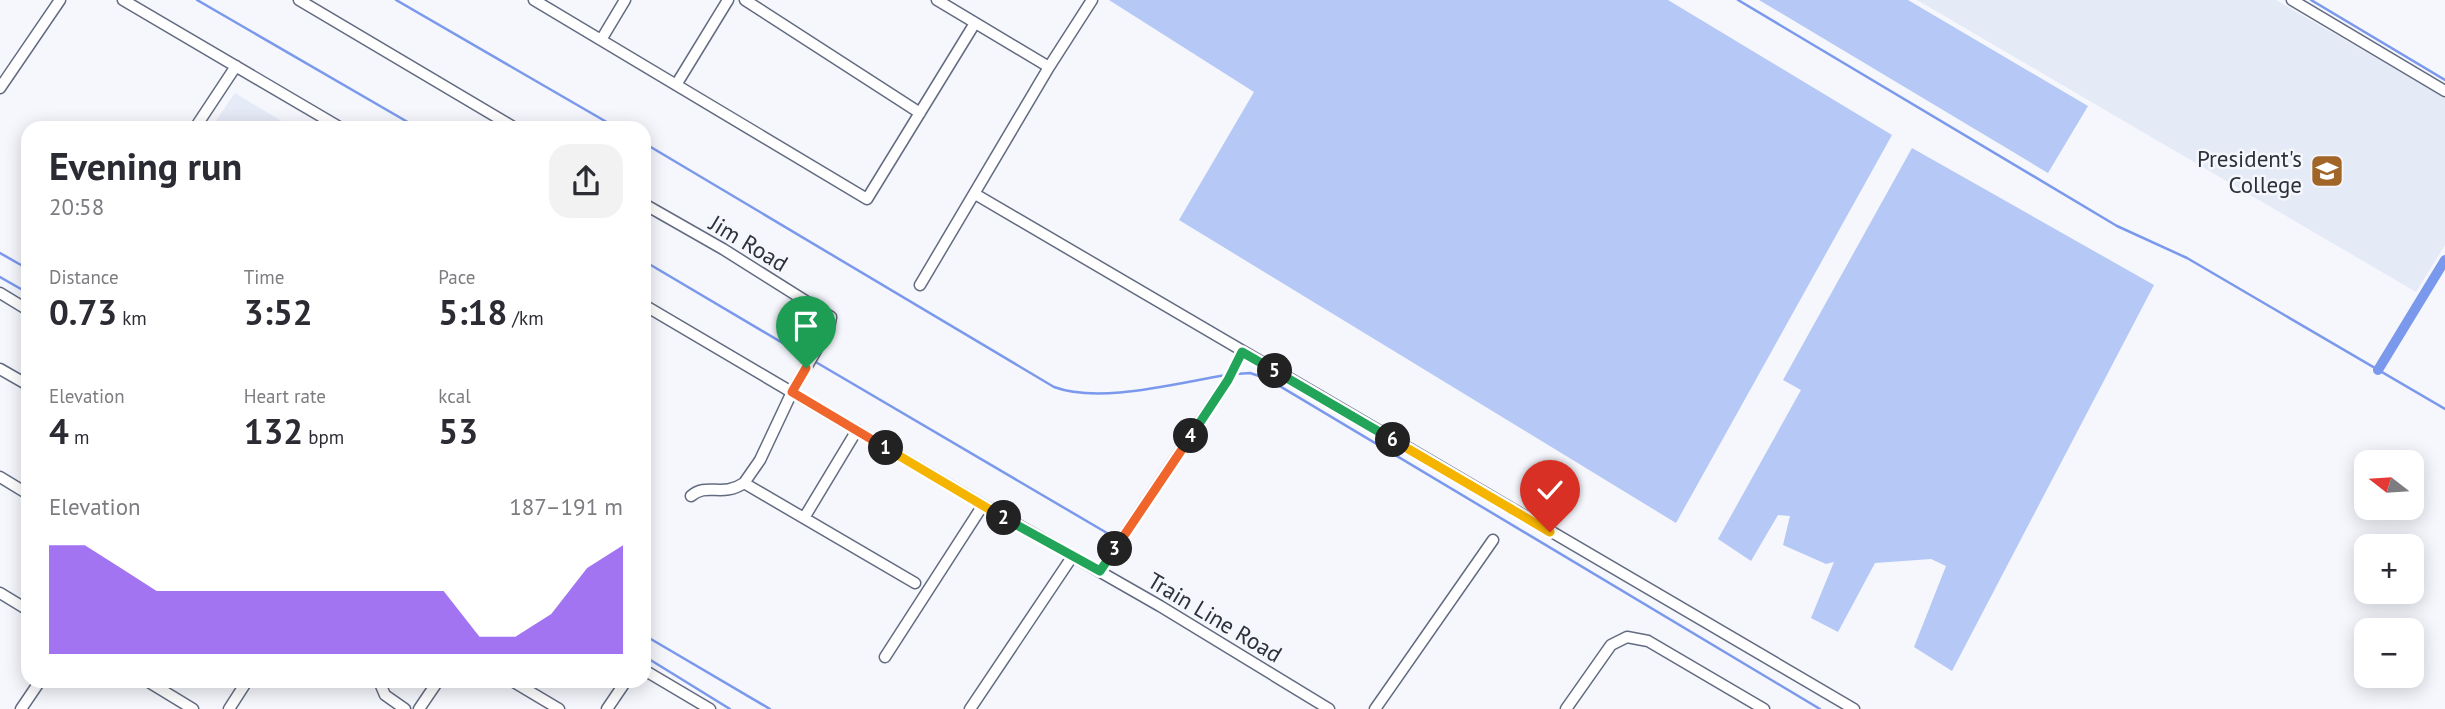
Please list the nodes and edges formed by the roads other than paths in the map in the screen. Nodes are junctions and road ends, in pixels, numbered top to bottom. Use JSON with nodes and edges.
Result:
{"nodes":[{"id":1,"x":60,"y":0,"type":"edge"},
{"id":2,"x":123,"y":0,"type":"edge"},
{"id":3,"x":299,"y":0,"type":"edge"},
{"id":4,"x":534,"y":0,"type":"edge"},
{"id":5,"x":625,"y":0,"type":"edge"},
{"id":6,"x":728,"y":0,"type":"edge"},
{"id":7,"x":745,"y":0,"type":"edge"},
{"id":8,"x":937,"y":0,"type":"edge"},
{"id":9,"x":1092,"y":0,"type":"edge"},
{"id":10,"x":2292,"y":0,"type":"edge"},
{"id":11,"x":975,"y":23,"type":"junction"},
{"id":12,"x":601,"y":40,"type":"junction"},
{"id":13,"x":236,"y":66,"type":"junction"},
{"id":14,"x":1049,"y":67,"type":"junction"},
{"id":15,"x":676,"y":85,"type":"junction"},
{"id":16,"x":0,"y":88,"type":"edge"},
{"id":17,"x":2445,"y":91,"type":"edge"},
{"id":18,"x":920,"y":113,"type":"junction"},
{"id":19,"x":200,"y":121,"type":"edge"},
{"id":20,"x":329,"y":121,"type":"edge"},
{"id":21,"x":503,"y":121,"type":"edge"},
{"id":22,"x":975,"y":194,"type":"junction"},
{"id":23,"x":651,"y":208,"type":"edge"},
{"id":24,"x":920,"y":285,"type":"dead end"},
{"id":25,"x":0,"y":293,"type":"edge"},
{"id":26,"x":21,"y":306,"type":"edge"},
{"id":27,"x":651,"y":309,"type":"edge"},
{"id":28,"x":1242,"y":352,"type":"junction"},
{"id":29,"x":0,"y":369,"type":"edge"},
{"id":30,"x":21,"y":381,"type":"edge"},
{"id":31,"x":792,"y":392,"type":"junction"},
{"id":32,"x":856,"y":430,"type":"junction"},
{"id":33,"x":0,"y":477,"type":"edge"},
{"id":34,"x":744,"y":483,"type":"junction"},
{"id":35,"x":21,"y":490,"type":"edge"},
{"id":36,"x":691,"y":496,"type":"dead end"},
{"id":37,"x":983,"y":505,"type":"junction"},
{"id":38,"x":804,"y":518,"type":"junction"},
{"id":39,"x":1493,"y":540,"type":"dead end"},
{"id":40,"x":1072,"y":557,"type":"junction"},
{"id":41,"x":1100,"y":571,"type":"junction"},
{"id":42,"x":915,"y":583,"type":"dead end"},
{"id":43,"x":0,"y":593,"type":"edge"},
{"id":44,"x":21,"y":606,"type":"edge"},
{"id":45,"x":885,"y":657,"type":"dead end"},
{"id":46,"x":651,"y":674,"type":"edge"},
{"id":47,"x":35,"y":688,"type":"edge"},
{"id":48,"x":158,"y":688,"type":"edge"},
{"id":49,"x":242,"y":688,"type":"edge"},
{"id":50,"x":382,"y":688,"type":"edge"},
{"id":51,"x":433,"y":688,"type":"edge"},
{"id":52,"x":524,"y":688,"type":"edge"},
{"id":53,"x":620,"y":688,"type":"edge"},
{"id":54,"x":21,"y":709,"type":"edge"},
{"id":55,"x":193,"y":709,"type":"edge"},
{"id":56,"x":229,"y":709,"type":"edge"},
{"id":57,"x":405,"y":709,"type":"edge"},
{"id":58,"x":419,"y":709,"type":"edge"},
{"id":59,"x":559,"y":709,"type":"edge"},
{"id":60,"x":607,"y":709,"type":"edge"},
{"id":61,"x":710,"y":709,"type":"edge"},
{"id":62,"x":970,"y":709,"type":"edge"},
{"id":63,"x":1329,"y":709,"type":"edge"},
{"id":64,"x":1375,"y":709,"type":"edge"},
{"id":65,"x":1566,"y":709,"type":"edge"},
{"id":66,"x":1765,"y":709,"type":"edge"},
{"id":67,"x":1854,"y":709,"type":"edge"}],
"edges":[{"from":1,"to":16,"type":"street"},
{"from":2,"to":13,"type":"street"},
{"from":3,"to":21,"type":"street"},
{"from":4,"to":12,"type":"street"},
{"from":5,"to":12,"type":"street"},
{"from":6,"to":15,"type":"street"},
{"from":7,"to":18,"type":"street"},
{"from":8,"to":11,"type":"street"},
{"from":9,"to":14,"type":"street"},
{"from":10,"to":17,"type":"street"},
{"from":11,"to":14,"type":"street"},
{"from":11,"to":18,"type":"street"},
{"from":12,"to":15,"type":"street"},
{"from":13,"to":19,"type":"street"},
{"from":13,"to":20,"type":"street"},
{"from":14,"to":22,"type":"street"},
{"from":15,"to":18,"type":"street"},
{"from":22,"to":24,"type":"street"},
{"from":22,"to":28,"type":"street"},
{"from":23,"to":31,"type":"street","name":"Jim Road"},
{"from":25,"to":26,"type":"street"},
{"from":27,"to":31,"type":"street","name":"Train Line Road"},
{"from":28,"to":41,"type":"street"},
{"from":28,"to":67,"type":"street"},
{"from":29,"to":30,"type":"street"},
{"from":31,"to":32,"type":"street","name":"Train Line Road"},
{"from":31,"to":34,"type":"street","name":"Jim Road"},
{"from":32,"to":37,"type":"street","name":"Train Line Road"},
{"from":32,"to":38,"type":"street"},
{"from":33,"to":35,"type":"street"},
{"from":34,"to":36,"type":"street"},
{"from":34,"to":38,"type":"street"},
{"from":37,"to":40,"type":"street","name":"Train Line Road"},
{"from":37,"to":45,"type":"street"},
{"from":38,"to":42,"type":"street"},
{"from":39,"to":64,"type":"street"},
{"from":40,"to":41,"type":"street","name":"Train Line Road"},
{"from":40,"to":62,"type":"street"},
{"from":41,"to":63,"type":"street","name":"Train Line Road"},
{"from":43,"to":44,"type":"street"},
{"from":46,"to":61,"type":"street"},
{"from":47,"to":54,"type":"street"},
{"from":48,"to":55,"type":"street"},
{"from":49,"to":56,"type":"street"},
{"from":50,"to":57,"type":"street"},
{"from":51,"to":58,"type":"street"},
{"from":52,"to":59,"type":"street"},
{"from":53,"to":60,"type":"street"},
{"from":65,"to":66,"type":"street"}]}
